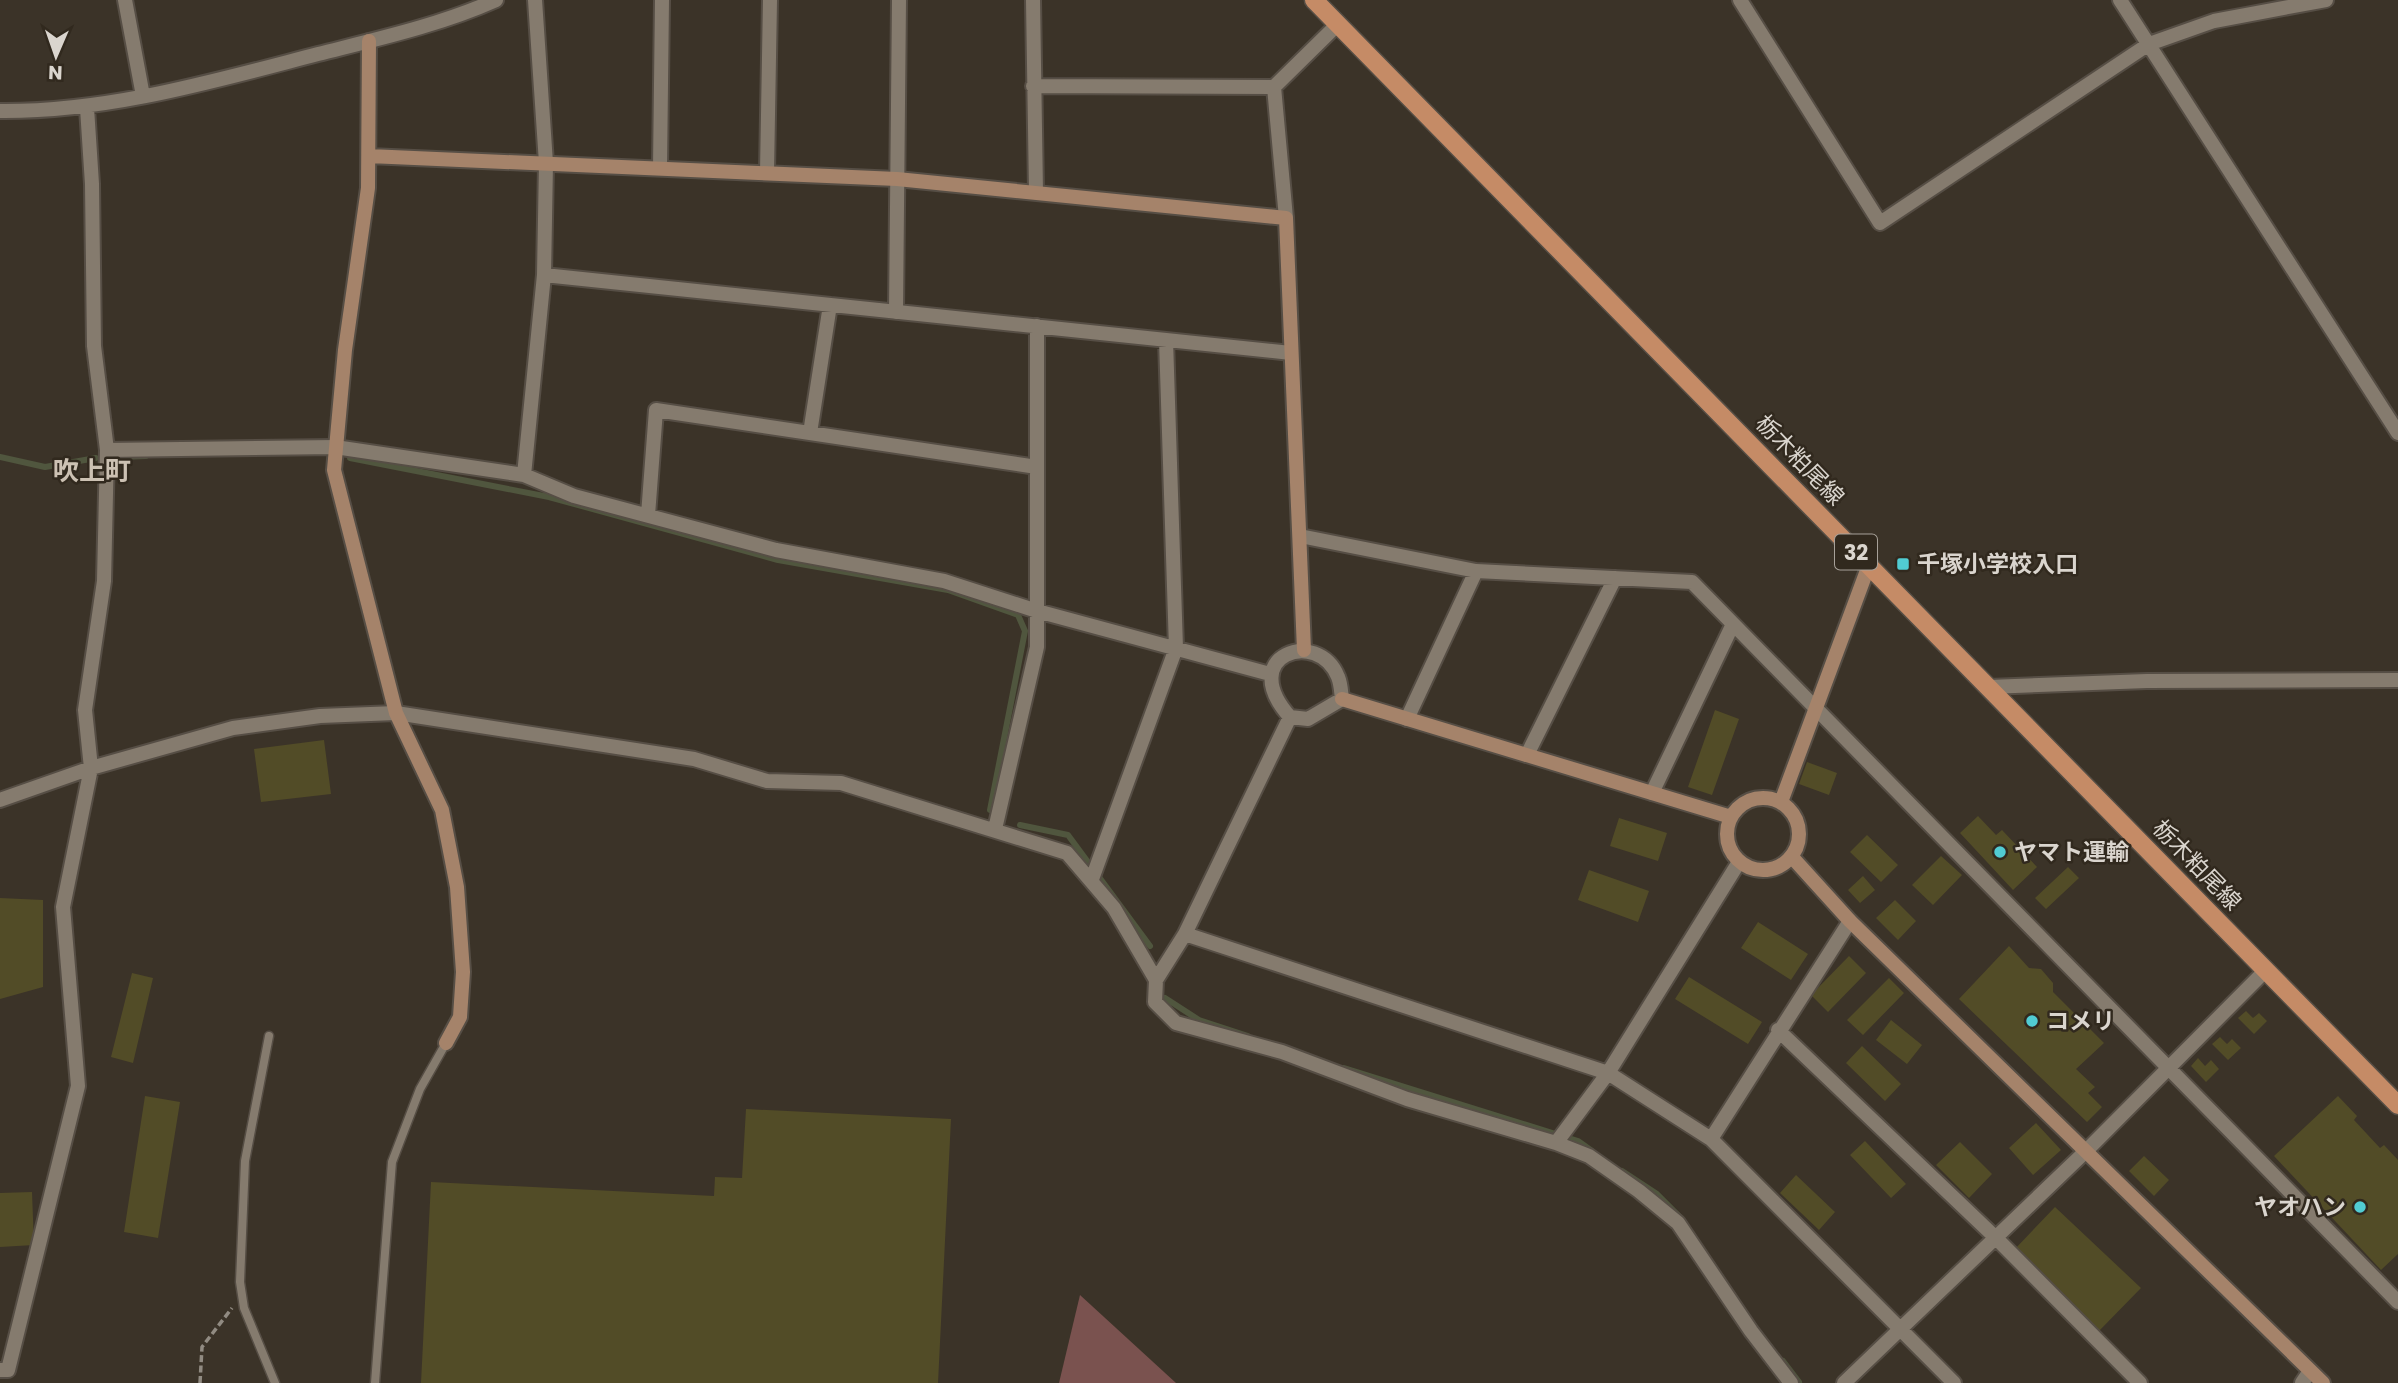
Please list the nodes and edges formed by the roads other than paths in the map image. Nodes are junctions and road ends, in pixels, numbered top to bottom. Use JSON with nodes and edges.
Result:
{"nodes":[{"id":1,"x":125,"y":0,"type":"edge"},
{"id":2,"x":496,"y":0,"type":"edge"},
{"id":3,"x":535,"y":0,"type":"edge"},
{"id":4,"x":662,"y":0,"type":"edge"},
{"id":5,"x":770,"y":0,"type":"edge"},
{"id":6,"x":899,"y":0,"type":"edge"},
{"id":7,"x":1033,"y":0,"type":"edge"},
{"id":8,"x":1314,"y":0,"type":"edge"},
{"id":9,"x":1740,"y":0,"type":"edge"},
{"id":10,"x":2120,"y":0,"type":"edge"},
{"id":11,"x":2326,"y":0,"type":"edge"},
{"id":12,"x":1338,"y":24,"type":"junction"},
{"id":13,"x":369,"y":41,"type":"junction"},
{"id":14,"x":2149,"y":44,"type":"junction"},
{"id":15,"x":1033,"y":86,"type":"junction"},
{"id":16,"x":1275,"y":87,"type":"junction"},
{"id":17,"x":143,"y":96,"type":"junction"},
{"id":18,"x":87,"y":108,"type":"junction"},
{"id":19,"x":0,"y":111,"type":"edge"},
{"id":20,"x":369,"y":156,"type":"junction"},
{"id":21,"x":546,"y":163,"type":"junction"},
{"id":22,"x":660,"y":168,"type":"junction"},
{"id":23,"x":767,"y":172,"type":"junction"},
{"id":24,"x":897,"y":179,"type":"junction"},
{"id":25,"x":1036,"y":192,"type":"junction"},
{"id":26,"x":1286,"y":218,"type":"junction"},
{"id":27,"x":544,"y":275,"type":"junction"},
{"id":28,"x":830,"y":305,"type":"junction"},
{"id":29,"x":896,"y":312,"type":"junction"},
{"id":30,"x":1037,"y":327,"type":"junction"},
{"id":31,"x":1166,"y":340,"type":"junction"},
{"id":32,"x":1291,"y":352,"type":"junction"},
{"id":33,"x":810,"y":433,"type":"junction"},
{"id":34,"x":2398,"y":433,"type":"edge"},
{"id":35,"x":335,"y":447,"type":"junction"},
{"id":36,"x":107,"y":450,"type":"junction"},
{"id":37,"x":1037,"y":467,"type":"junction"},
{"id":38,"x":524,"y":475,"type":"junction"},
{"id":39,"x":648,"y":515,"type":"junction"},
{"id":40,"x":1300,"y":537,"type":"junction"},
{"id":41,"x":1869,"y":565,"type":"junction"},
{"id":42,"x":1476,"y":571,"type":"junction"},
{"id":43,"x":1615,"y":578,"type":"junction"},
{"id":44,"x":1037,"y":611,"type":"junction"},
{"id":45,"x":1733,"y":624,"type":"junction"},
{"id":46,"x":1176,"y":648,"type":"junction"},
{"id":47,"x":1304,"y":650,"type":"junction"},
{"id":48,"x":1270,"y":674,"type":"junction"},
{"id":49,"x":2398,"y":680,"type":"edge"},
{"id":50,"x":1989,"y":687,"type":"junction"},
{"id":51,"x":1342,"y":699,"type":"junction"},
{"id":52,"x":1815,"y":708,"type":"junction"},
{"id":53,"x":396,"y":713,"type":"junction"},
{"id":54,"x":1290,"y":717,"type":"junction"},
{"id":55,"x":1407,"y":719,"type":"junction"},
{"id":56,"x":1527,"y":755,"type":"junction"},
{"id":57,"x":91,"y":768,"type":"junction"},
{"id":58,"x":1652,"y":793,"type":"junction"},
{"id":59,"x":0,"y":800,"type":"edge"},
{"id":60,"x":1781,"y":802,"type":"junction"},
{"id":61,"x":1731,"y":817,"type":"junction"},
{"id":62,"x":995,"y":829,"type":"junction"},
{"id":63,"x":1792,"y":857,"type":"junction"},
{"id":64,"x":1740,"y":862,"type":"junction"},
{"id":65,"x":1092,"y":879,"type":"junction"},
{"id":66,"x":1850,"y":921,"type":"junction"},
{"id":67,"x":1185,"y":934,"type":"junction"},
{"id":68,"x":2266,"y":970,"type":"junction"},
{"id":69,"x":1156,"y":980,"type":"junction"},
{"id":70,"x":1778,"y":1030,"type":"junction"},
{"id":71,"x":269,"y":1036,"type":"dead end"},
{"id":72,"x":446,"y":1043,"type":"joint"},
{"id":73,"x":2167,"y":1067,"type":"junction"},
{"id":74,"x":1608,"y":1073,"type":"junction"},
{"id":75,"x":2398,"y":1105,"type":"edge"},
{"id":76,"x":1711,"y":1139,"type":"junction"},
{"id":77,"x":1556,"y":1143,"type":"junction"},
{"id":78,"x":2086,"y":1151,"type":"junction"},
{"id":79,"x":1996,"y":1238,"type":"junction"},
{"id":80,"x":2398,"y":1301,"type":"edge"},
{"id":81,"x":1900,"y":1331,"type":"junction"},
{"id":82,"x":0,"y":1370,"type":"edge"},
{"id":83,"x":2306,"y":1377,"type":"edge"},
{"id":84,"x":275,"y":1383,"type":"edge"},
{"id":85,"x":375,"y":1383,"type":"edge"},
{"id":86,"x":1791,"y":1383,"type":"edge"},
{"id":87,"x":1844,"y":1383,"type":"edge"},
{"id":88,"x":1954,"y":1383,"type":"edge"},
{"id":89,"x":2140,"y":1383,"type":"edge"},
{"id":90,"x":2323,"y":1383,"type":"edge"}],
"edges":[{"from":1,"to":17,"type":"street"},
{"from":2,"to":13,"type":"street"},
{"from":3,"to":21,"type":"street"},
{"from":4,"to":22,"type":"street"},
{"from":5,"to":23,"type":"street"},
{"from":6,"to":24,"type":"street"},
{"from":7,"to":15,"type":"street"},
{"from":8,"to":12,"type":"main road","name":"栃木粕尾線","number":"32"},
{"from":9,"to":14,"type":"street"},
{"from":10,"to":14,"type":"street"},
{"from":11,"to":14,"type":"street"},
{"from":12,"to":16,"type":"street"},
{"from":12,"to":41,"type":"main road","name":"栃木粕尾線","number":"32"},
{"from":13,"to":17,"type":"street"},
{"from":13,"to":20,"type":"street"},
{"from":14,"to":34,"type":"street"},
{"from":15,"to":16,"type":"street"},
{"from":15,"to":25,"type":"street"},
{"from":16,"to":26,"type":"street"},
{"from":17,"to":18,"type":"street"},
{"from":18,"to":19,"type":"street"},
{"from":18,"to":36,"type":"street"},
{"from":20,"to":21,"type":"street"},
{"from":20,"to":35,"type":"street"},
{"from":21,"to":22,"type":"street"},
{"from":21,"to":27,"type":"street"},
{"from":22,"to":23,"type":"street"},
{"from":23,"to":24,"type":"street"},
{"from":24,"to":25,"type":"street"},
{"from":24,"to":29,"type":"street"},
{"from":25,"to":26,"type":"street"},
{"from":26,"to":32,"type":"street"},
{"from":27,"to":28,"type":"street"},
{"from":27,"to":38,"type":"street"},
{"from":28,"to":29,"type":"street"},
{"from":28,"to":33,"type":"street"},
{"from":29,"to":30,"type":"street"},
{"from":30,"to":31,"type":"street"},
{"from":30,"to":37,"type":"street"},
{"from":31,"to":32,"type":"street"},
{"from":31,"to":46,"type":"street"},
{"from":32,"to":40,"type":"street"},
{"from":33,"to":37,"type":"street"},
{"from":33,"to":39,"type":"street"},
{"from":35,"to":36,"type":"street"},
{"from":35,"to":38,"type":"street"},
{"from":35,"to":53,"type":"street"},
{"from":36,"to":57,"type":"street"},
{"from":37,"to":44,"type":"street"},
{"from":38,"to":39,"type":"street"},
{"from":39,"to":44,"type":"street"},
{"from":40,"to":42,"type":"street"},
{"from":40,"to":47,"type":"street"},
{"from":41,"to":50,"type":"main road","name":"栃木粕尾線","number":"32"},
{"from":41,"to":52,"type":"street"},
{"from":42,"to":43,"type":"street"},
{"from":42,"to":55,"type":"street"},
{"from":43,"to":45,"type":"street"},
{"from":43,"to":56,"type":"street"},
{"from":44,"to":46,"type":"street"},
{"from":44,"to":62,"type":"street"},
{"from":45,"to":52,"type":"street"},
{"from":45,"to":58,"type":"street"},
{"from":46,"to":48,"type":"street"},
{"from":46,"to":65,"type":"street"},
{"from":47,"to":48,"type":"street"},
{"from":47,"to":51,"type":"street"},
{"from":48,"to":54,"type":"street"},
{"from":49,"to":50,"type":"street"},
{"from":50,"to":68,"type":"main road","name":"栃木粕尾線","number":"32"},
{"from":51,"to":54,"type":"street"},
{"from":51,"to":55,"type":"street"},
{"from":52,"to":60,"type":"street"},
{"from":52,"to":73,"type":"street"},
{"from":53,"to":57,"type":"street"},
{"from":53,"to":62,"type":"street"},
{"from":53,"to":72,"type":"street"},
{"from":54,"to":67,"type":"street"},
{"from":55,"to":56,"type":"street"},
{"from":56,"to":58,"type":"street"},
{"from":57,"to":59,"type":"street"},
{"from":57,"to":82,"type":"street"},
{"from":58,"to":61,"type":"street"},
{"from":60,"to":61,"type":"street"},
{"from":60,"to":63,"type":"street"},
{"from":61,"to":64,"type":"street"},
{"from":62,"to":65,"type":"street"},
{"from":63,"to":64,"type":"street"},
{"from":63,"to":66,"type":"street"},
{"from":64,"to":74,"type":"street"},
{"from":65,"to":69,"type":"street"},
{"from":66,"to":70,"type":"street"},
{"from":66,"to":78,"type":"street"},
{"from":67,"to":69,"type":"street"},
{"from":67,"to":74,"type":"street"},
{"from":68,"to":73,"type":"street"},
{"from":68,"to":75,"type":"main road","name":"栃木粕尾線","number":"32"},
{"from":69,"to":77,"type":"street"},
{"from":70,"to":76,"type":"street"},
{"from":70,"to":79,"type":"street"},
{"from":71,"to":84,"type":"lane"},
{"from":72,"to":85,"type":"lane"},
{"from":73,"to":78,"type":"street"},
{"from":73,"to":80,"type":"street"},
{"from":74,"to":76,"type":"street"},
{"from":74,"to":77,"type":"street"},
{"from":76,"to":81,"type":"street"},
{"from":77,"to":86,"type":"street"},
{"from":78,"to":79,"type":"street"},
{"from":78,"to":83,"type":"street"},
{"from":79,"to":81,"type":"street"},
{"from":79,"to":89,"type":"street"},
{"from":81,"to":87,"type":"street"},
{"from":81,"to":88,"type":"street"},
{"from":83,"to":90,"type":"street"}]}
